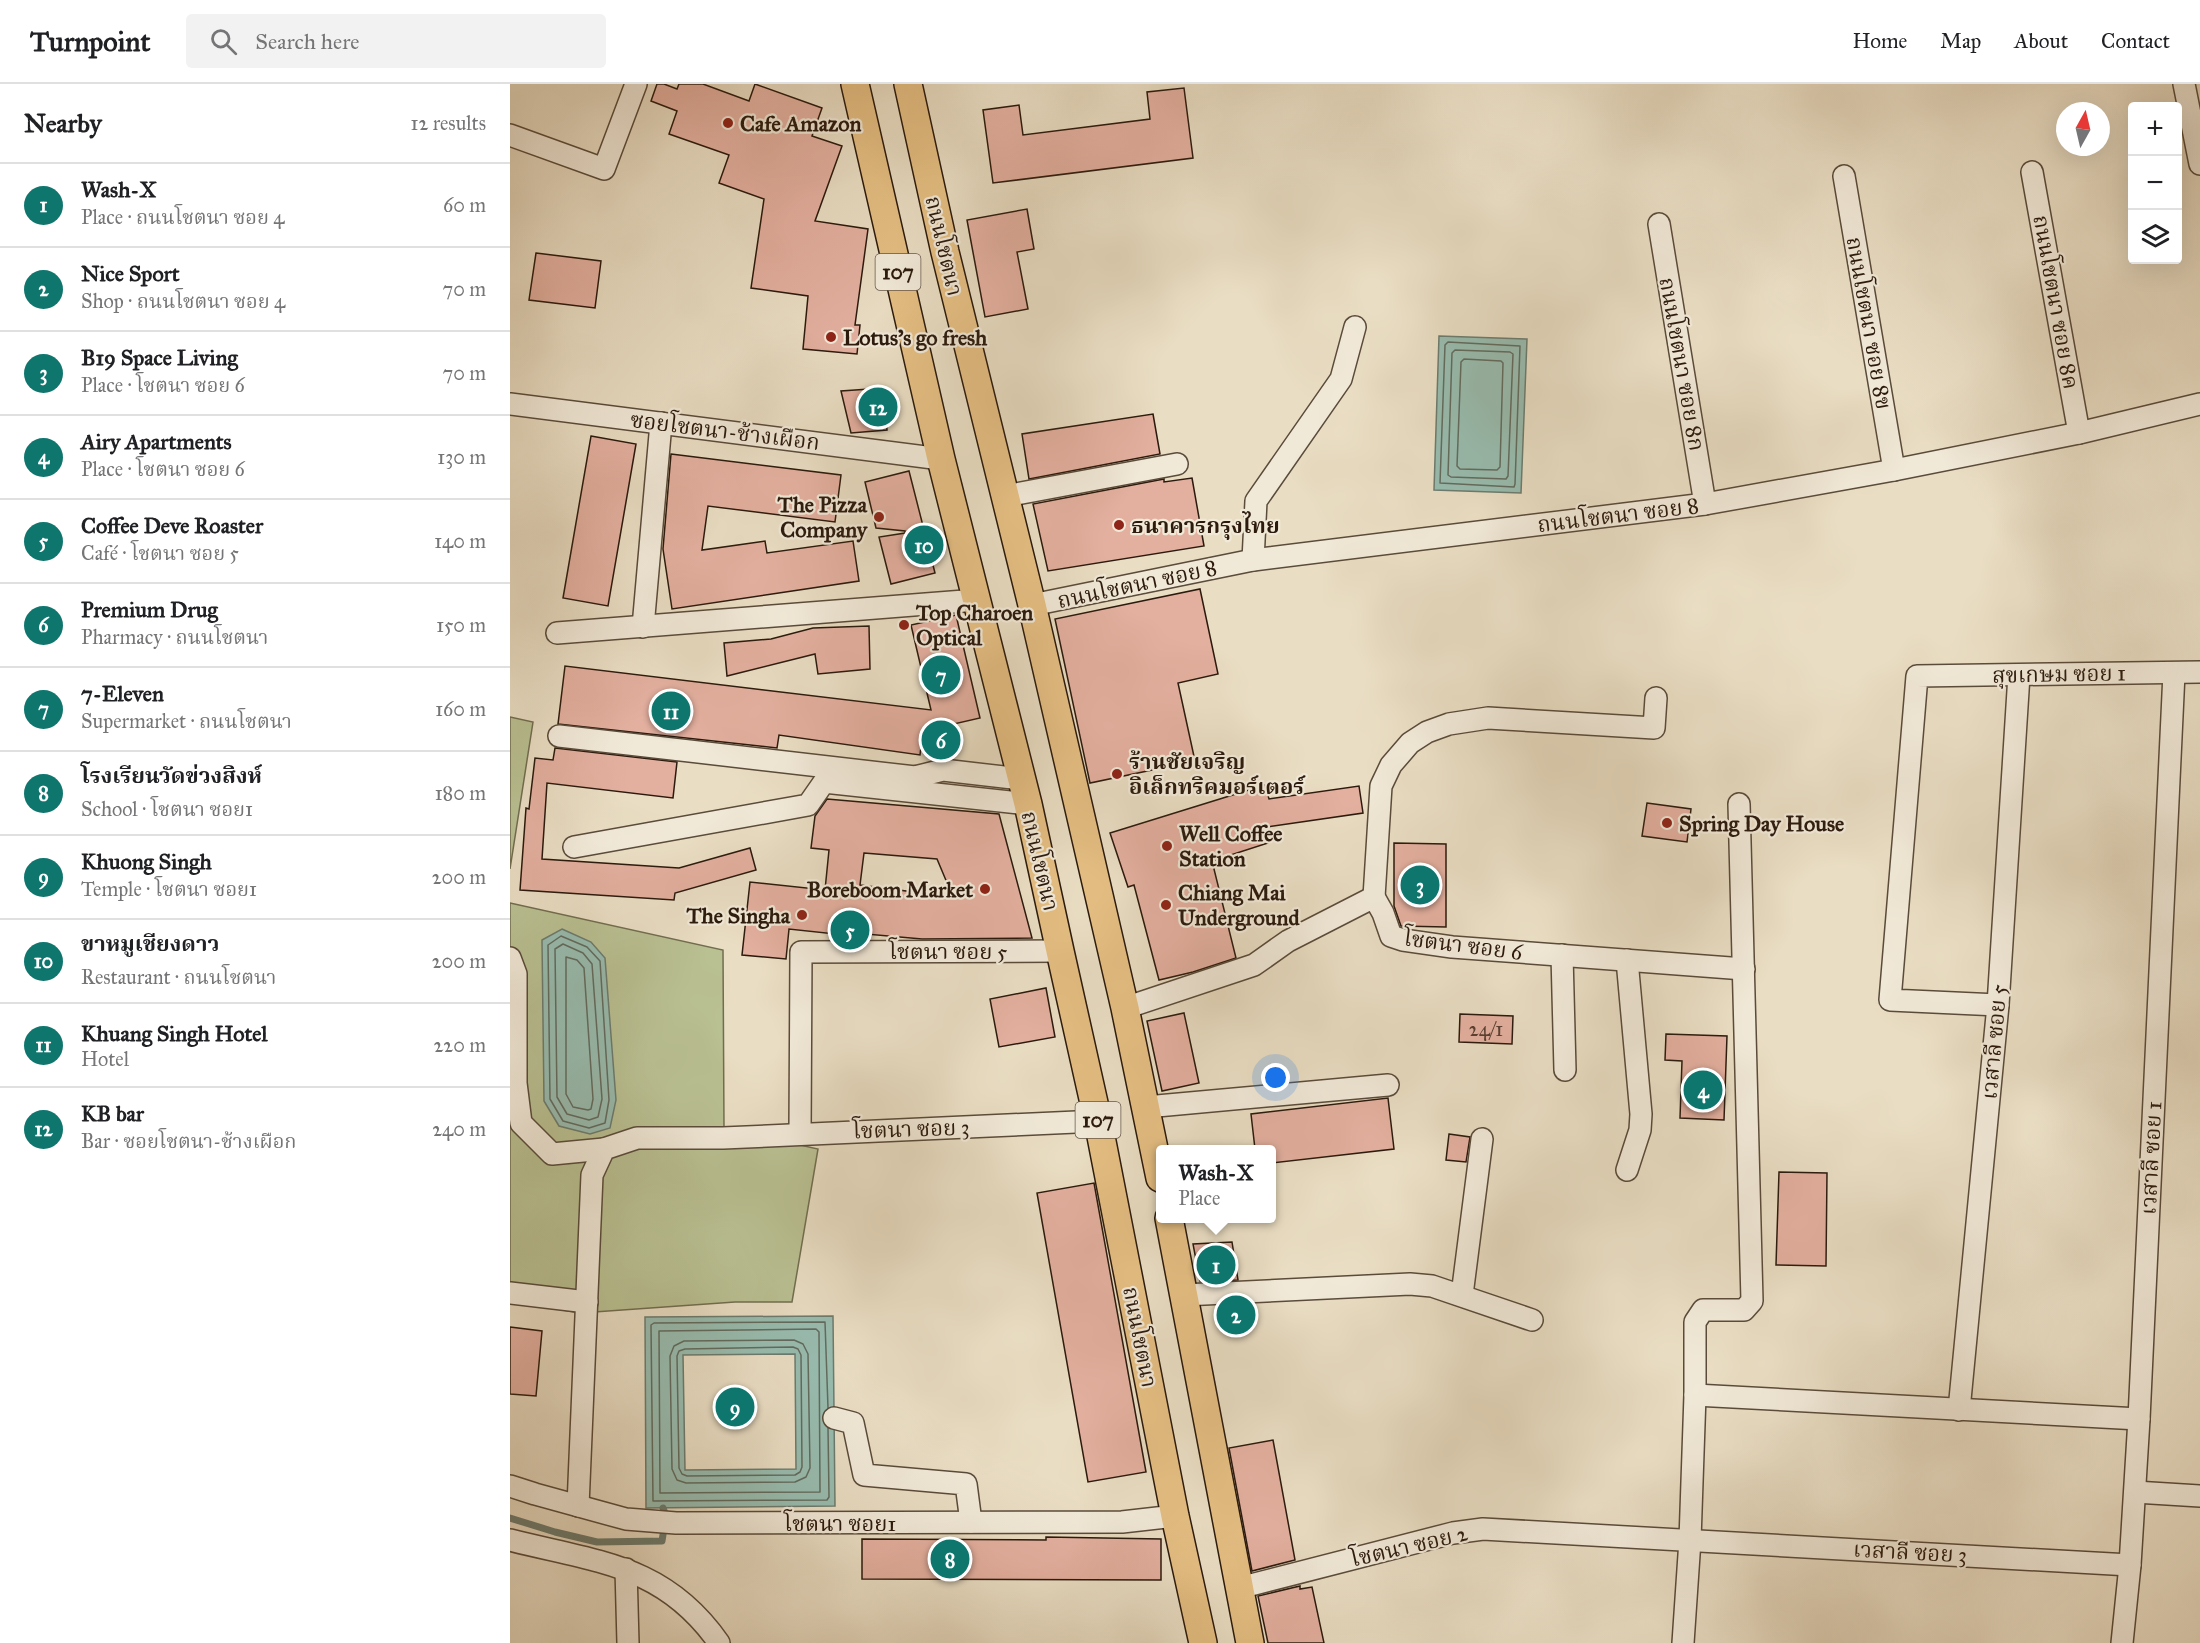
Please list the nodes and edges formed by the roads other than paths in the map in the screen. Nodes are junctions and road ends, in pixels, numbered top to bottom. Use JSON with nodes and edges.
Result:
{"nodes":[{"id":1,"x":636,"y":84,"type":"edge"},
{"id":2,"x":855,"y":84,"type":"edge"},
{"id":3,"x":908,"y":84,"type":"edge"},
{"id":4,"x":2184,"y":84,"type":"edge"},
{"id":5,"x":510,"y":135,"type":"edge"},
{"id":6,"x":2200,"y":164,"type":"edge"},
{"id":7,"x":2032,"y":172,"type":"dead end"},
{"id":8,"x":1844,"y":176,"type":"dead end"},
{"id":9,"x":1659,"y":224,"type":"dead end"},
{"id":10,"x":1355,"y":327,"type":"dead end"},
{"id":11,"x":510,"y":404,"type":"edge"},
{"id":12,"x":2200,"y":404,"type":"edge"},
{"id":13,"x":661,"y":423,"type":"junction"},
{"id":14,"x":2079,"y":432,"type":"junction"},
{"id":15,"x":941,"y":459,"type":"junction"},
{"id":16,"x":1177,"y":464,"type":"dead end"},
{"id":17,"x":1894,"y":470,"type":"junction"},
{"id":18,"x":1005,"y":496,"type":"junction"},
{"id":19,"x":1706,"y":504,"type":"junction"},
{"id":20,"x":1252,"y":560,"type":"junction"},
{"id":21,"x":977,"y":600,"type":"junction"},
{"id":22,"x":1032,"y":605,"type":"junction"},
{"id":23,"x":643,"y":627,"type":"junction"},
{"id":24,"x":557,"y":633,"type":"dead end"},
{"id":25,"x":2200,"y":672,"type":"edge"},
{"id":26,"x":2174,"y":673,"type":"junction"},
{"id":27,"x":2019,"y":675,"type":"junction"},
{"id":28,"x":1656,"y":698,"type":"dead end"},
{"id":29,"x":559,"y":736,"type":"dead end"},
{"id":30,"x":1024,"y":791,"type":"junction"},
{"id":31,"x":1739,"y":804,"type":"dead end"},
{"id":32,"x":574,"y":848,"type":"dead end"},
{"id":33,"x":1374,"y":897,"type":"junction"},
{"id":34,"x":1060,"y":951,"type":"junction"},
{"id":35,"x":1562,"y":955,"type":"junction"},
{"id":36,"x":510,"y":958,"type":"edge"},
{"id":37,"x":1627,"y":960,"type":"junction"},
{"id":38,"x":1744,"y":969,"type":"junction"},
{"id":39,"x":1998,"y":1005,"type":"junction"},
{"id":40,"x":1125,"y":1008,"type":"junction"},
{"id":41,"x":1565,"y":1070,"type":"dead end"},
{"id":42,"x":1388,"y":1086,"type":"dead end"},
{"id":43,"x":1146,"y":1107,"type":"junction"},
{"id":44,"x":1098,"y":1121,"type":"junction"},
{"id":45,"x":800,"y":1134,"type":"junction"},
{"id":46,"x":1482,"y":1139,"type":"dead end"},
{"id":47,"x":604,"y":1149,"type":"junction"},
{"id":48,"x":1156,"y":1154,"type":"edge"},
{"id":49,"x":1627,"y":1170,"type":"dead end"},
{"id":50,"x":1170,"y":1223,"type":"edge"},
{"id":51,"x":510,"y":1293,"type":"edge"},
{"id":52,"x":1184,"y":1295,"type":"junction"},
{"id":53,"x":1462,"y":1295,"type":"junction"},
{"id":54,"x":586,"y":1302,"type":"junction"},
{"id":55,"x":1532,"y":1320,"type":"dead end"},
{"id":56,"x":1695,"y":1395,"type":"junction"},
{"id":57,"x":1959,"y":1410,"type":"junction"},
{"id":58,"x":834,"y":1418,"type":"dead end"},
{"id":59,"x":2139,"y":1419,"type":"junction"},
{"id":60,"x":510,"y":1486,"type":"edge"},
{"id":61,"x":2135,"y":1492,"type":"junction"},
{"id":62,"x":2200,"y":1496,"type":"edge"},
{"id":63,"x":578,"y":1506,"type":"junction"},
{"id":64,"x":1175,"y":1516,"type":"junction"},
{"id":65,"x":971,"y":1522,"type":"junction"},
{"id":66,"x":510,"y":1540,"type":"edge"},
{"id":67,"x":1690,"y":1540,"type":"junction"},
{"id":68,"x":2130,"y":1565,"type":"junction"},
{"id":69,"x":626,"y":1569,"type":"junction"},
{"id":70,"x":1239,"y":1588,"type":"junction"},
{"id":71,"x":628,"y":1643,"type":"edge"},
{"id":72,"x":719,"y":1643,"type":"edge"},
{"id":73,"x":1203,"y":1643,"type":"edge"},
{"id":74,"x":1251,"y":1643,"type":"edge"},
{"id":75,"x":1683,"y":1643,"type":"edge"},
{"id":76,"x":2122,"y":1643,"type":"edge"}],
"edges":[{"from":1,"to":5,"type":"street"},
{"from":2,"to":15,"type":"main road","name":"ถนนโชตนา","number":"107"},
{"from":3,"to":18,"type":"main road","name":"ถนนโชตนา","number":"107"},
{"from":4,"to":6,"type":"street"},
{"from":7,"to":14,"type":"street","name":"ถนนโชตนา ซอย 8ค"},
{"from":8,"to":17,"type":"street","name":"ถนนโชตนา ซอย 8ข"},
{"from":9,"to":19,"type":"street","name":"ถนนโชตนา ซอย 8ก"},
{"from":10,"to":20,"type":"street"},
{"from":11,"to":13,"type":"street","name":"ซอยโชตนา-ช้างเผือก"},
{"from":12,"to":14,"type":"street","name":"ถนนโชตนา ซอย 8"},
{"from":13,"to":15,"type":"street","name":"ซอยโชตนา-ช้างเผือก"},
{"from":13,"to":23,"type":"street"},
{"from":14,"to":17,"type":"street","name":"ถนนโชตนา ซอย 8"},
{"from":15,"to":21,"type":"main road","name":"ถนนโชตนา","number":"107"},
{"from":16,"to":18,"type":"street"},
{"from":17,"to":19,"type":"street","name":"ถนนโชตนา ซอย 8"},
{"from":18,"to":22,"type":"main road","name":"ถนนโชตนา","number":"107"},
{"from":19,"to":20,"type":"street","name":"ถนนโชตนา ซอย 8"},
{"from":20,"to":22,"type":"street","name":"ถนนโชตนา ซอย 8"},
{"from":21,"to":23,"type":"street"},
{"from":21,"to":30,"type":"main road","name":"ถนนโชตนา","number":"107"},
{"from":22,"to":40,"type":"main road","name":"ถนนโชตนา","number":"107"},
{"from":23,"to":24,"type":"street"},
{"from":25,"to":26,"type":"street","name":"สุขเกษม ซอย 1"},
{"from":26,"to":27,"type":"street","name":"สุขเกษม ซอย 1"},
{"from":26,"to":59,"type":"street","name":"เวสาลี ซอย 1"},
{"from":27,"to":39,"type":"street","name":"เวสาลี ซอย 5"},
{"from":27,"to":39,"type":"street","name":"สุขเกษม ซอย 1"},
{"from":28,"to":33,"type":"street"},
{"from":29,"to":30,"type":"street"},
{"from":30,"to":32,"type":"street"},
{"from":30,"to":34,"type":"main road","name":"ถนนโชตนา","number":"107"},
{"from":31,"to":38,"type":"street"},
{"from":33,"to":35,"type":"street","name":"โชตนา ซอย 6"},
{"from":33,"to":40,"type":"street"},
{"from":34,"to":44,"type":"main road","name":"ถนนโชตนา","number":"107"},
{"from":34,"to":45,"type":"street","name":"โชตนา ซอย 5"},
{"from":35,"to":37,"type":"street","name":"โชตนา ซอย 6"},
{"from":35,"to":41,"type":"street"},
{"from":36,"to":47,"type":"street","name":"โชตนา ซอย 3"},
{"from":37,"to":38,"type":"street","name":"โชตนา ซอย 6"},
{"from":37,"to":49,"type":"street"},
{"from":38,"to":56,"type":"street"},
{"from":39,"to":57,"type":"street","name":"เวสาลี ซอย 5"},
{"from":40,"to":43,"type":"main road","name":"ถนนโชตนา","number":"107"},
{"from":42,"to":43,"type":"street"},
{"from":43,"to":48,"type":"main road","name":"ถนนโชตนา","number":"107"},
{"from":44,"to":45,"type":"street","name":"โชตนา ซอย 3"},
{"from":44,"to":64,"type":"main road","name":"ถนนโชตนา","number":"107"},
{"from":45,"to":47,"type":"street","name":"โชตนา ซอย 3"},
{"from":46,"to":53,"type":"street"},
{"from":47,"to":54,"type":"street"},
{"from":50,"to":52,"type":"main road"},
{"from":51,"to":54,"type":"street"},
{"from":52,"to":53,"type":"street"},
{"from":52,"to":70,"type":"main road"},
{"from":53,"to":55,"type":"street"},
{"from":54,"to":63,"type":"street"},
{"from":56,"to":57,"type":"street"},
{"from":56,"to":67,"type":"street"},
{"from":57,"to":59,"type":"street"},
{"from":58,"to":65,"type":"street"},
{"from":59,"to":61,"type":"street","name":"เวสาลี ซอย 1"},
{"from":60,"to":63,"type":"street","name":"โชตนา ซอย1"},
{"from":61,"to":62,"type":"street"},
{"from":61,"to":68,"type":"street","name":"เวสาลี ซอย 1"},
{"from":63,"to":65,"type":"street","name":"โชตนา ซอย1"},
{"from":64,"to":65,"type":"street","name":"โชตนา ซอย1"},
{"from":64,"to":73,"type":"main road","name":"ถนนโชตนา","number":"107"},
{"from":66,"to":69,"type":"street"},
{"from":67,"to":68,"type":"street","name":"เวสาลี ซอย 3"},
{"from":67,"to":70,"type":"street","name":"โชตนา ซอย 2"},
{"from":67,"to":75,"type":"street"},
{"from":68,"to":76,"type":"street","name":"เวสาลี ซอย 1"},
{"from":69,"to":71,"type":"street"},
{"from":69,"to":72,"type":"street"},
{"from":70,"to":74,"type":"main road"}]}
